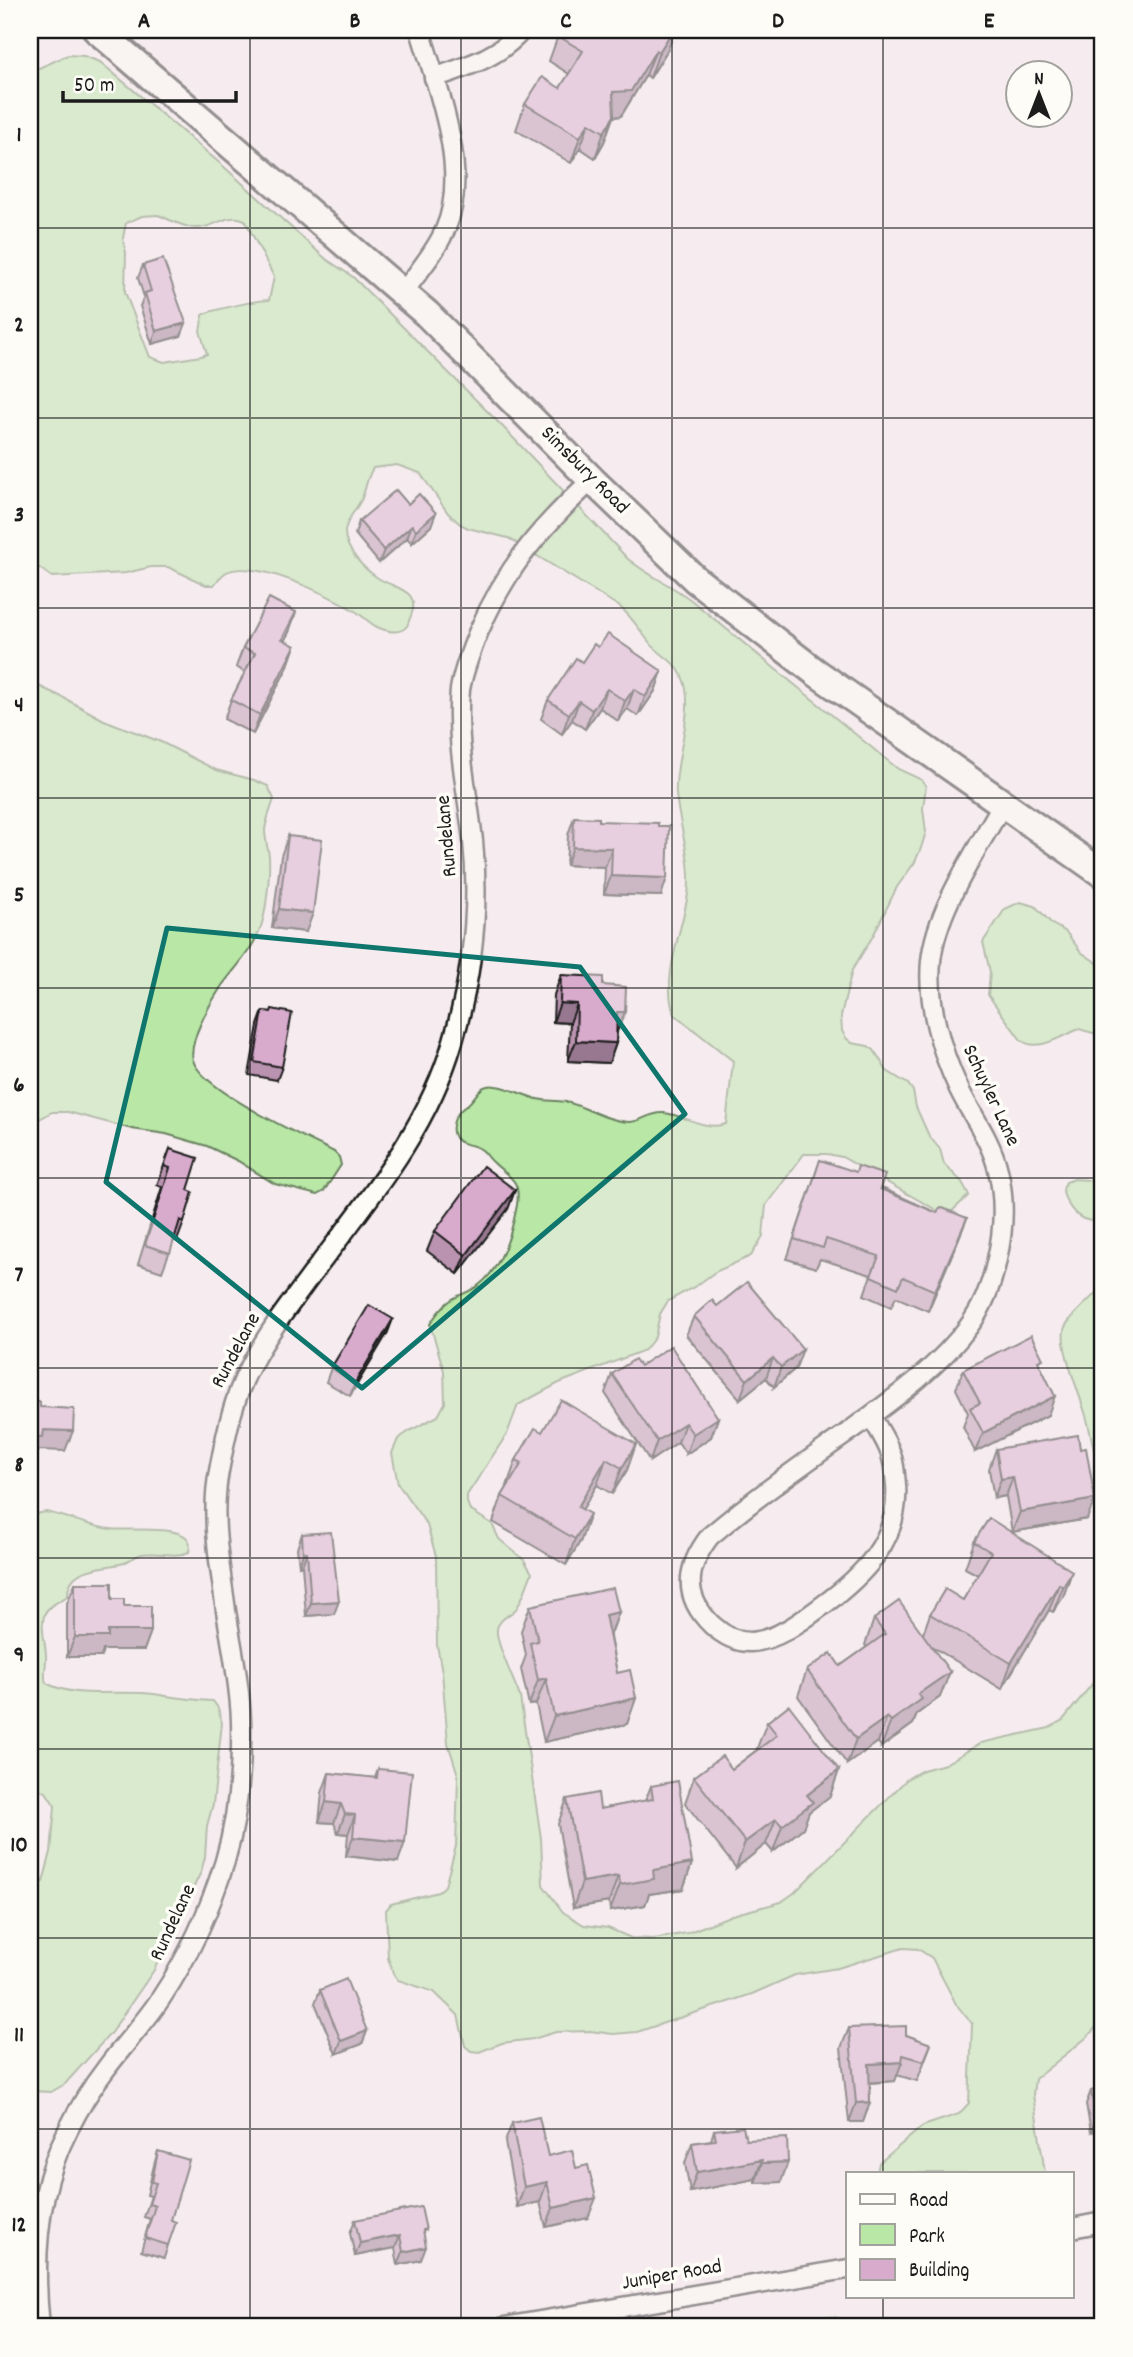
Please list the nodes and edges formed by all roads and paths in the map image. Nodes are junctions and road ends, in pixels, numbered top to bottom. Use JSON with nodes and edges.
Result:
{"nodes":[{"id":1,"x":97,"y":30,"type":"edge"},
{"id":2,"x":421,"y":30,"type":"edge"},
{"id":3,"x":522,"y":30,"type":"edge"},
{"id":4,"x":434,"y":78,"type":"junction"},
{"id":5,"x":403,"y":293,"type":"junction"},
{"id":6,"x":592,"y":480,"type":"junction"},
{"id":7,"x":1003,"y":803,"type":"junction"},
{"id":8,"x":1103,"y":874,"type":"edge"},
{"id":9,"x":871,"y":1416,"type":"junction"},
{"id":10,"x":1103,"y":2222,"type":"edge"},
{"id":11,"x":1074,"y":2228,"type":"edge"},
{"id":12,"x":846,"y":2269,"type":"edge"},
{"id":13,"x":40,"y":2327,"type":"edge"},
{"id":14,"x":504,"y":2327,"type":"edge"}],
"edges":[{"from":1,"to":5,"type":"main road","name":"Simsbury Road"},
{"from":2,"to":4,"type":"street"},
{"from":3,"to":4,"type":"street"},
{"from":4,"to":5,"type":"street"},
{"from":5,"to":6,"type":"main road","name":"Simsbury Road"},
{"from":6,"to":7,"type":"main road","name":"Simsbury Road"},
{"from":6,"to":13,"type":"street","name":"Rundelane"},
{"from":7,"to":8,"type":"main road","name":"Simsbury Road"},
{"from":7,"to":9,"type":"street","name":"Schuyler Lane"},
{"from":9,"to":9,"type":"street","name":"Schuyler Lane"},
{"from":10,"to":11,"type":"street"},
{"from":12,"to":14,"type":"street","name":"Juniper Road"}]}
